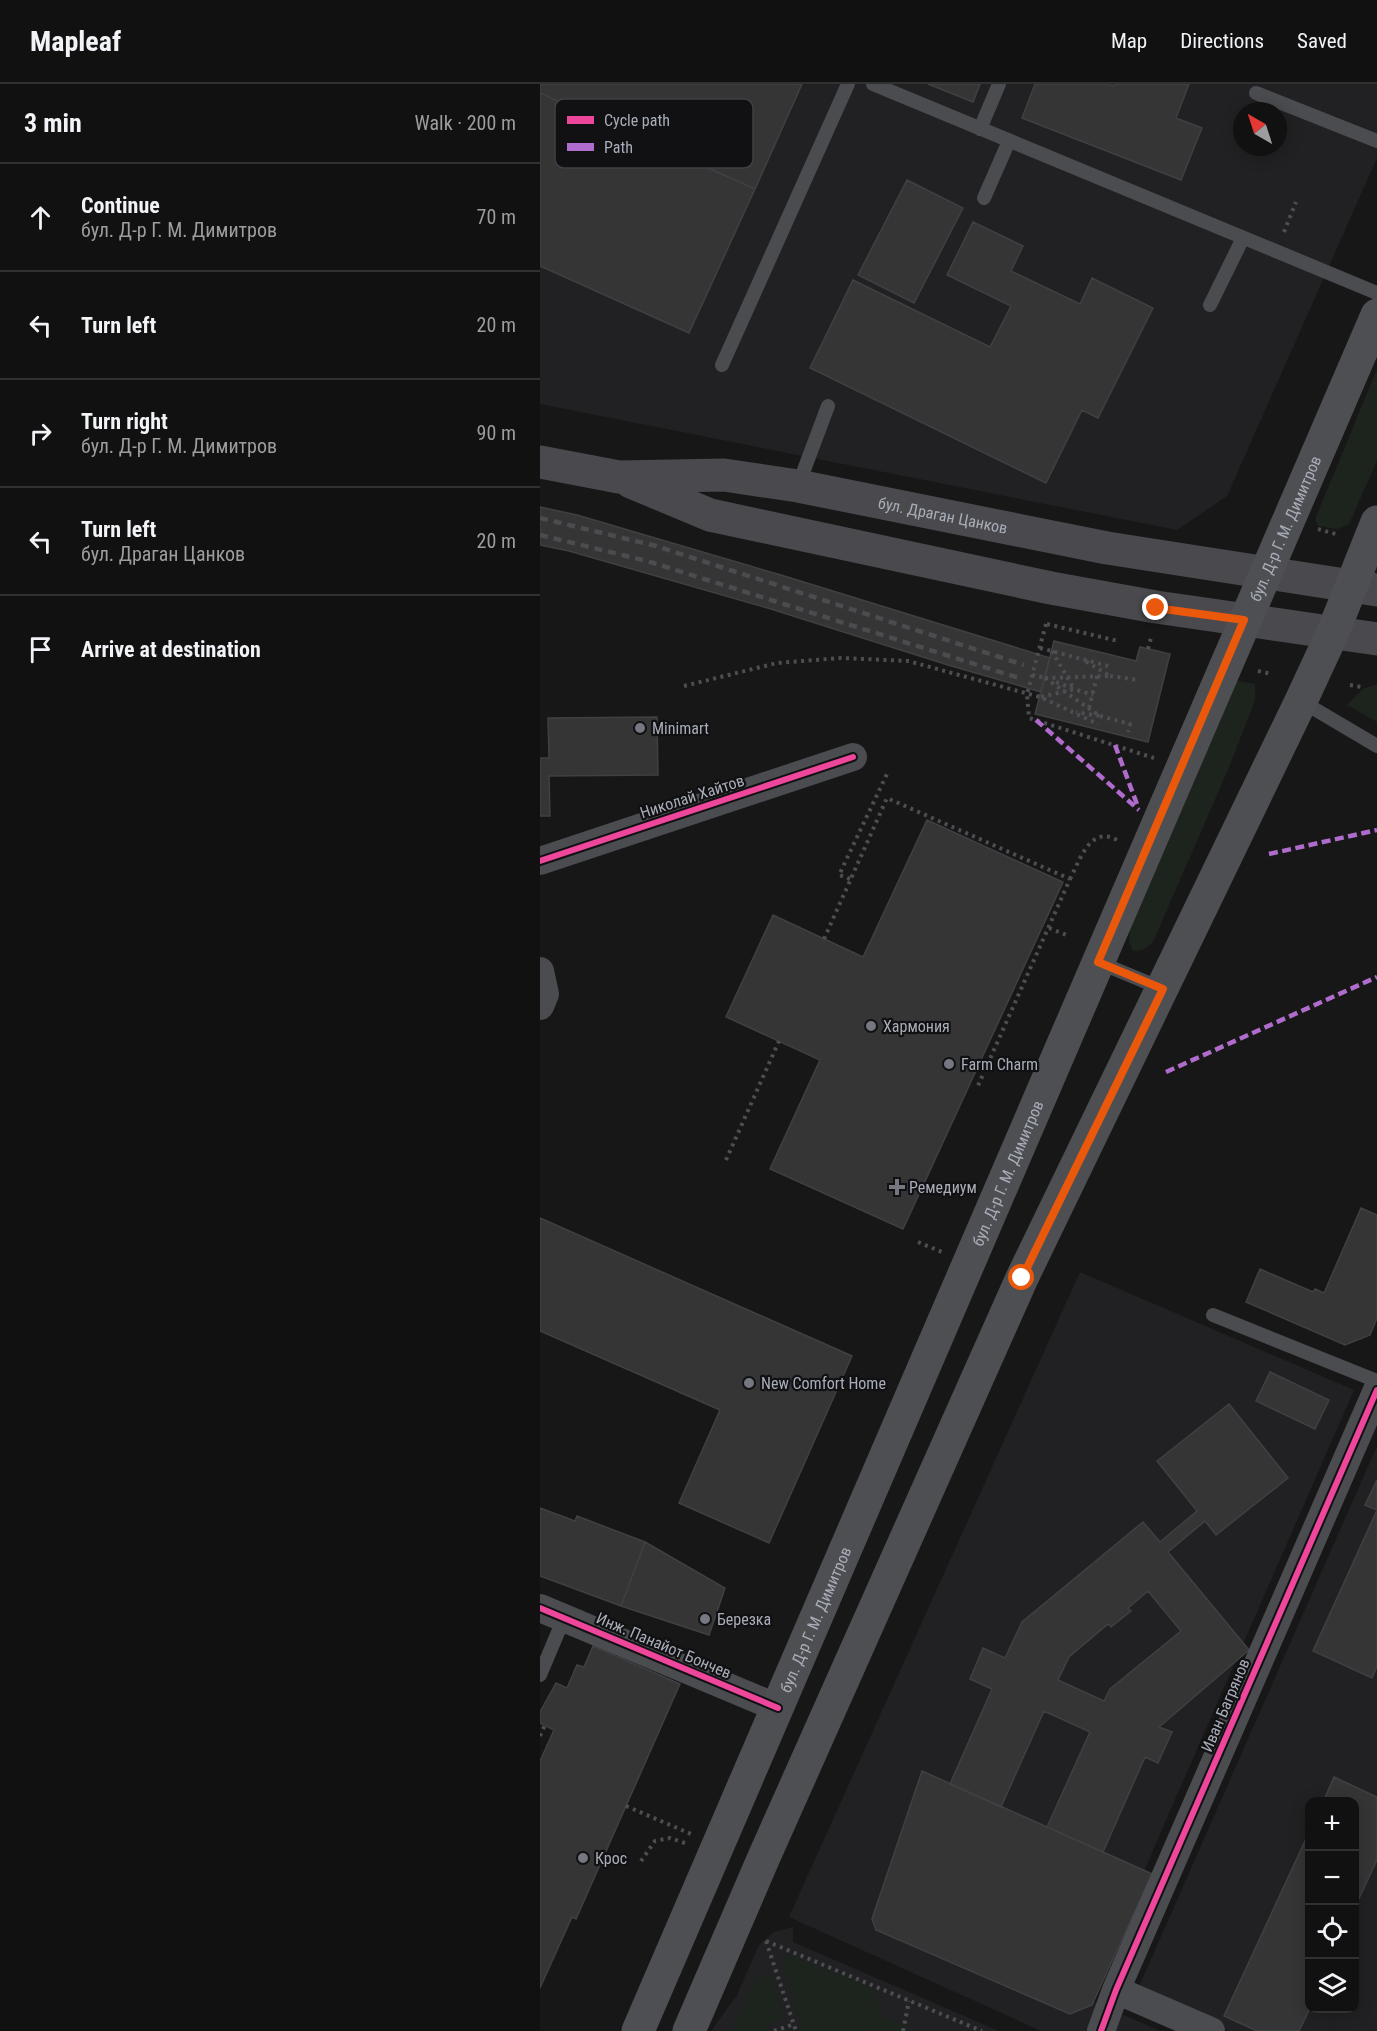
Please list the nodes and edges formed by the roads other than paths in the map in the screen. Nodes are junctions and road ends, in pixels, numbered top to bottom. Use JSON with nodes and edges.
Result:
{"nodes":[{"id":1,"x":848,"y":84,"type":"edge"},
{"id":2,"x":873,"y":84,"type":"edge"},
{"id":3,"x":999,"y":84,"type":"edge"},
{"id":4,"x":1256,"y":93,"type":"dead end"},
{"id":5,"x":980,"y":129,"type":"junction"},
{"id":6,"x":1009,"y":141,"type":"junction"},
{"id":7,"x":1377,"y":141,"type":"edge"},
{"id":8,"x":984,"y":198,"type":"dead end"},
{"id":9,"x":1243,"y":238,"type":"junction"},
{"id":10,"x":1377,"y":293,"type":"edge"},
{"id":11,"x":1210,"y":305,"type":"dead end"},
{"id":12,"x":1377,"y":315,"type":"edge"},
{"id":13,"x":722,"y":365,"type":"dead end"},
{"id":14,"x":828,"y":406,"type":"dead end"},
{"id":15,"x":540,"y":462,"type":"edge"},
{"id":16,"x":619,"y":477,"type":"junction"},
{"id":17,"x":798,"y":486,"type":"junction"},
{"id":18,"x":1377,"y":522,"type":"edge"},
{"id":19,"x":1265,"y":573,"type":"junction"},
{"id":20,"x":1364,"y":588,"type":"edge"},
{"id":21,"x":1244,"y":620,"type":"junction"},
{"id":22,"x":1333,"y":633,"type":"junction"},
{"id":23,"x":1377,"y":639,"type":"edge"},
{"id":24,"x":1301,"y":701,"type":"junction"},
{"id":25,"x":1377,"y":746,"type":"edge"},
{"id":26,"x":853,"y":757,"type":"dead end"},
{"id":27,"x":540,"y":861,"type":"edge"},
{"id":28,"x":1098,"y":962,"type":"junction"},
{"id":29,"x":540,"y":970,"type":"edge"},
{"id":30,"x":1163,"y":989,"type":"junction"},
{"id":31,"x":540,"y":1006,"type":"edge"},
{"id":32,"x":1213,"y":1315,"type":"dead end"},
{"id":33,"x":1377,"y":1381,"type":"edge"},
{"id":34,"x":1377,"y":1390,"type":"edge"},
{"id":35,"x":552,"y":1613,"type":"edge"},
{"id":36,"x":540,"y":1675,"type":"edge"},
{"id":37,"x":778,"y":1708,"type":"junction"},
{"id":38,"x":1116,"y":1990,"type":"junction"},
{"id":39,"x":638,"y":2031,"type":"edge"},
{"id":40,"x":689,"y":2031,"type":"edge"},
{"id":41,"x":1101,"y":2031,"type":"edge"},
{"id":42,"x":1210,"y":2031,"type":"edge"}],
"edges":[{"from":1,"to":13,"type":"lane"},
{"from":2,"to":5,"type":"lane"},
{"from":3,"to":5,"type":"lane"},
{"from":4,"to":7,"type":"lane"},
{"from":5,"to":6,"type":"lane"},
{"from":6,"to":8,"type":"lane"},
{"from":6,"to":9,"type":"lane"},
{"from":9,"to":10,"type":"lane"},
{"from":9,"to":11,"type":"lane"},
{"from":12,"to":19,"type":"main road","name":"бул. Д-р Г. М. Димитров"},
{"from":14,"to":17,"type":"lane"},
{"from":15,"to":16,"type":"main road","name":"бул. Драган Цанков"},
{"from":16,"to":17,"type":"main road","name":"бул. Драган Цанков"},
{"from":16,"to":21,"type":"main road","name":"бул. Драган Цанков"},
{"from":17,"to":19,"type":"main road","name":"бул. Драган Цанков"},
{"from":18,"to":20,"type":"main road"},
{"from":19,"to":20,"type":"main road","name":"бул. Драган Цанков"},
{"from":19,"to":21,"type":"main road","name":"бул. Д-р Г. М. Димитров"},
{"from":20,"to":22,"type":"main road"},
{"from":21,"to":22,"type":"main road","name":"бул. Драган Цанков"},
{"from":21,"to":28,"type":"main road","name":"бул. Д-р Г. М. Димитров"},
{"from":22,"to":23,"type":"main road","name":"бул. Драган Цанков"},
{"from":22,"to":24,"type":"main road"},
{"from":24,"to":25,"type":"lane"},
{"from":24,"to":30,"type":"main road"},
{"from":26,"to":27,"type":"street","name":"Николай Хайтов"},
{"from":28,"to":30,"type":"lane"},
{"from":28,"to":37,"type":"main road","name":"бул. Д-р Г. М. Димитров"},
{"from":29,"to":31,"type":"street"},
{"from":30,"to":40,"type":"main road"},
{"from":32,"to":33,"type":"lane"},
{"from":34,"to":38,"type":"street","name":"Иван Багрянов"},
{"from":35,"to":36,"type":"lane"},
{"from":35,"to":37,"type":"street","name":"Инж. Панайот Бончев"},
{"from":37,"to":39,"type":"main road","name":"бул. Д-р Г. М. Димитров"},
{"from":38,"to":41,"type":"street","name":"Иван Багрянов"},
{"from":38,"to":42,"type":"street"}]}
